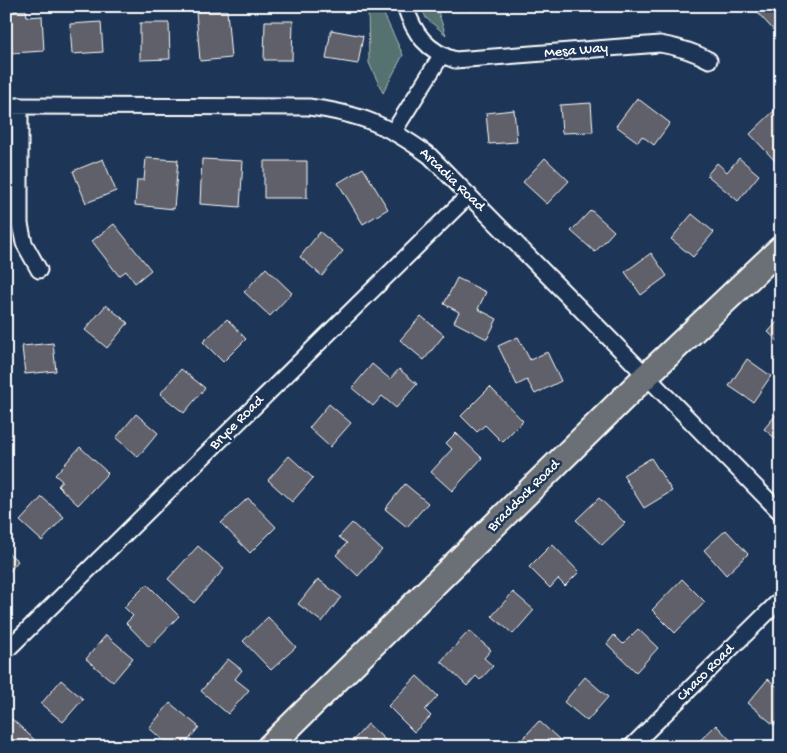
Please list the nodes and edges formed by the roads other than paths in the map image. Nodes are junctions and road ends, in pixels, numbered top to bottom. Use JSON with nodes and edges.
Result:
{"nodes":[{"id":1,"x":405,"y":6,"type":"edge"},
{"id":2,"x":441,"y":56,"type":"junction"},
{"id":3,"x":709,"y":60,"type":"dead end"},
{"id":4,"x":13,"y":106,"type":"edge"},
{"id":5,"x":394,"y":131,"type":"junction"},
{"id":6,"x":469,"y":195,"type":"junction"},
{"id":7,"x":781,"y":248,"type":"edge"},
{"id":8,"x":39,"y":270,"type":"dead end"},
{"id":9,"x":646,"y":376,"type":"junction"},
{"id":10,"x":781,"y":513,"type":"edge"},
{"id":11,"x":781,"y":599,"type":"edge"},
{"id":12,"x":6,"y":650,"type":"edge"},
{"id":13,"x":269,"y":747,"type":"edge"},
{"id":14,"x":631,"y":747,"type":"edge"}],
"edges":[{"from":1,"to":2,"type":"street"},
{"from":2,"to":3,"type":"street","name":"Mesa Way"},
{"from":2,"to":5,"type":"street"},
{"from":4,"to":5,"type":"street","name":"Arcadia Road"},
{"from":4,"to":8,"type":"street"},
{"from":5,"to":6,"type":"street","name":"Arcadia Road"},
{"from":6,"to":9,"type":"street","name":"Arcadia Road"},
{"from":6,"to":12,"type":"street","name":"Bryce Road"},
{"from":7,"to":9,"type":"main road","name":"Braddock Road"},
{"from":9,"to":10,"type":"street","name":"Arcadia Road"},
{"from":9,"to":13,"type":"main road","name":"Braddock Road"},
{"from":11,"to":14,"type":"street","name":"Chaco Road"}]}
